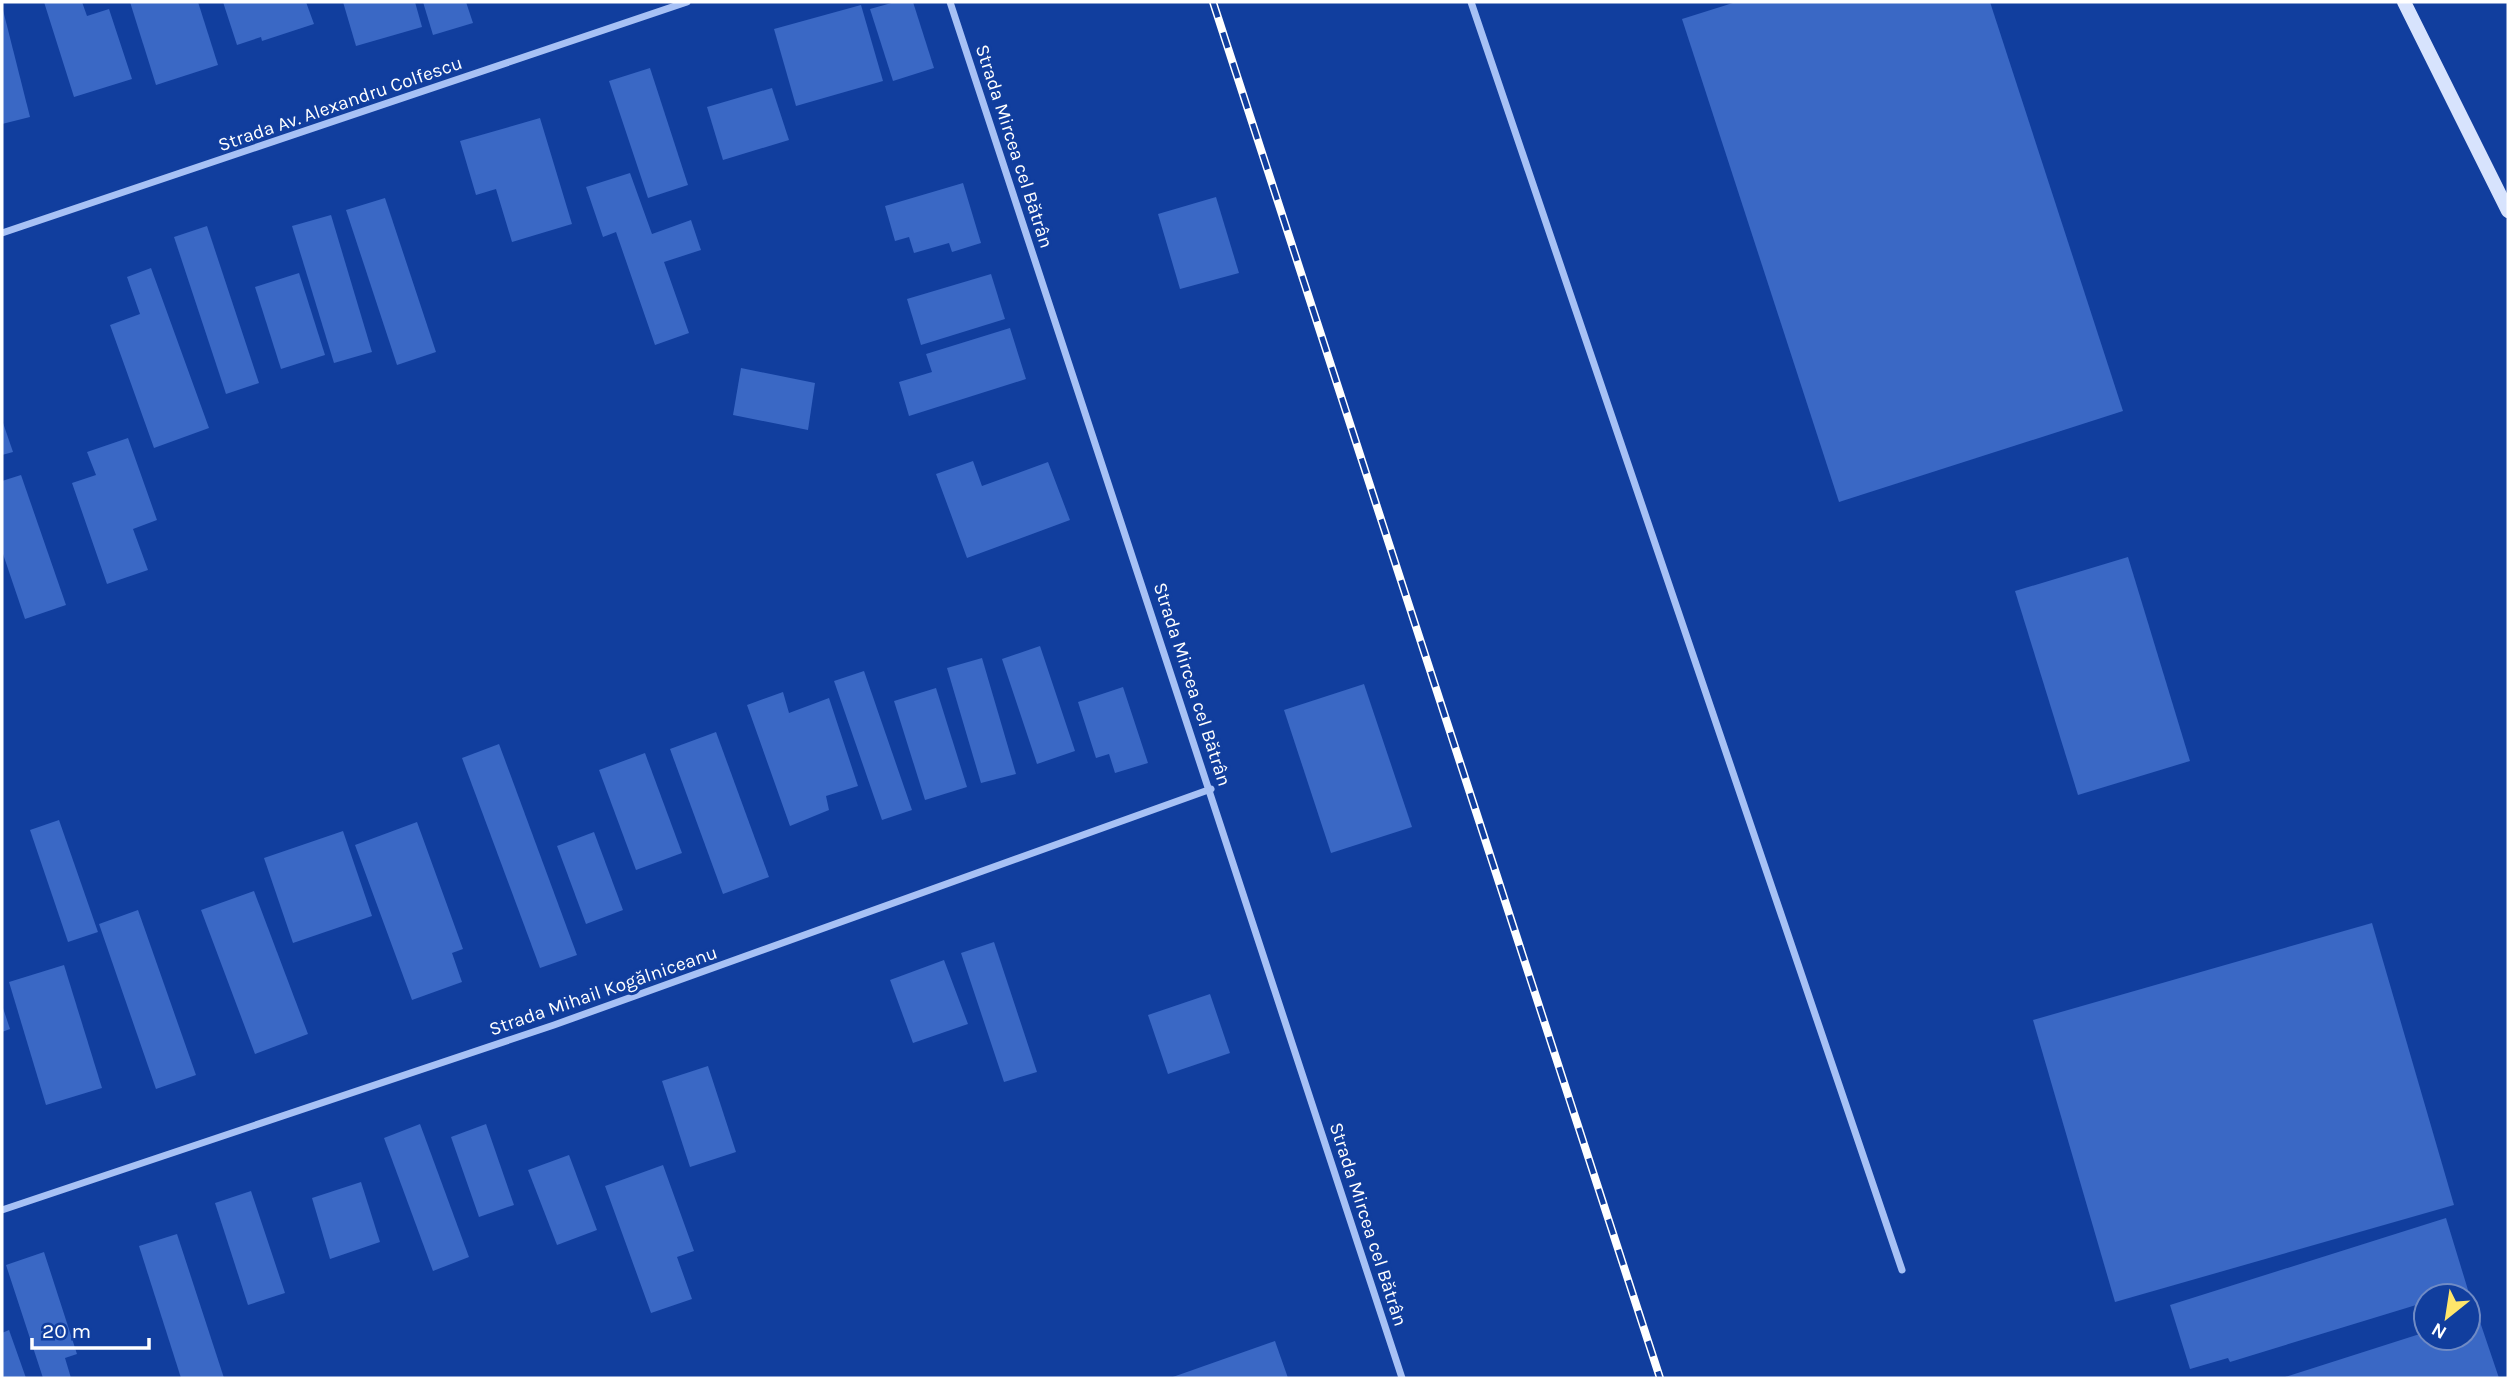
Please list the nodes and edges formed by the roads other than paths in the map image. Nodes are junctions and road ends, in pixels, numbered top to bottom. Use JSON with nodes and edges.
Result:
{"nodes":[{"id":1,"x":687,"y":2,"type":"edge"},
{"id":2,"x":950,"y":2,"type":"edge"},
{"id":3,"x":1471,"y":2,"type":"edge"},
{"id":4,"x":2404,"y":2,"type":"edge"},
{"id":5,"x":2508,"y":211,"type":"edge"},
{"id":6,"x":2,"y":233,"type":"edge"},
{"id":7,"x":1211,"y":789,"type":"junction"},
{"id":8,"x":2,"y":1210,"type":"edge"},
{"id":9,"x":1902,"y":1270,"type":"dead end"},
{"id":10,"x":1402,"y":1378,"type":"edge"}],
"edges":[{"from":1,"to":6,"type":"street","name":"Strada Av. Alexandru Colfescu"},
{"from":2,"to":7,"type":"street","name":"Strada Mircea cel Bătrân"},
{"from":3,"to":9,"type":"street"},
{"from":4,"to":5,"type":"main road"},
{"from":7,"to":8,"type":"street","name":"Strada Mihail Kogălniceanu"},
{"from":7,"to":10,"type":"street","name":"Strada Mircea cel Bătrân"}]}
